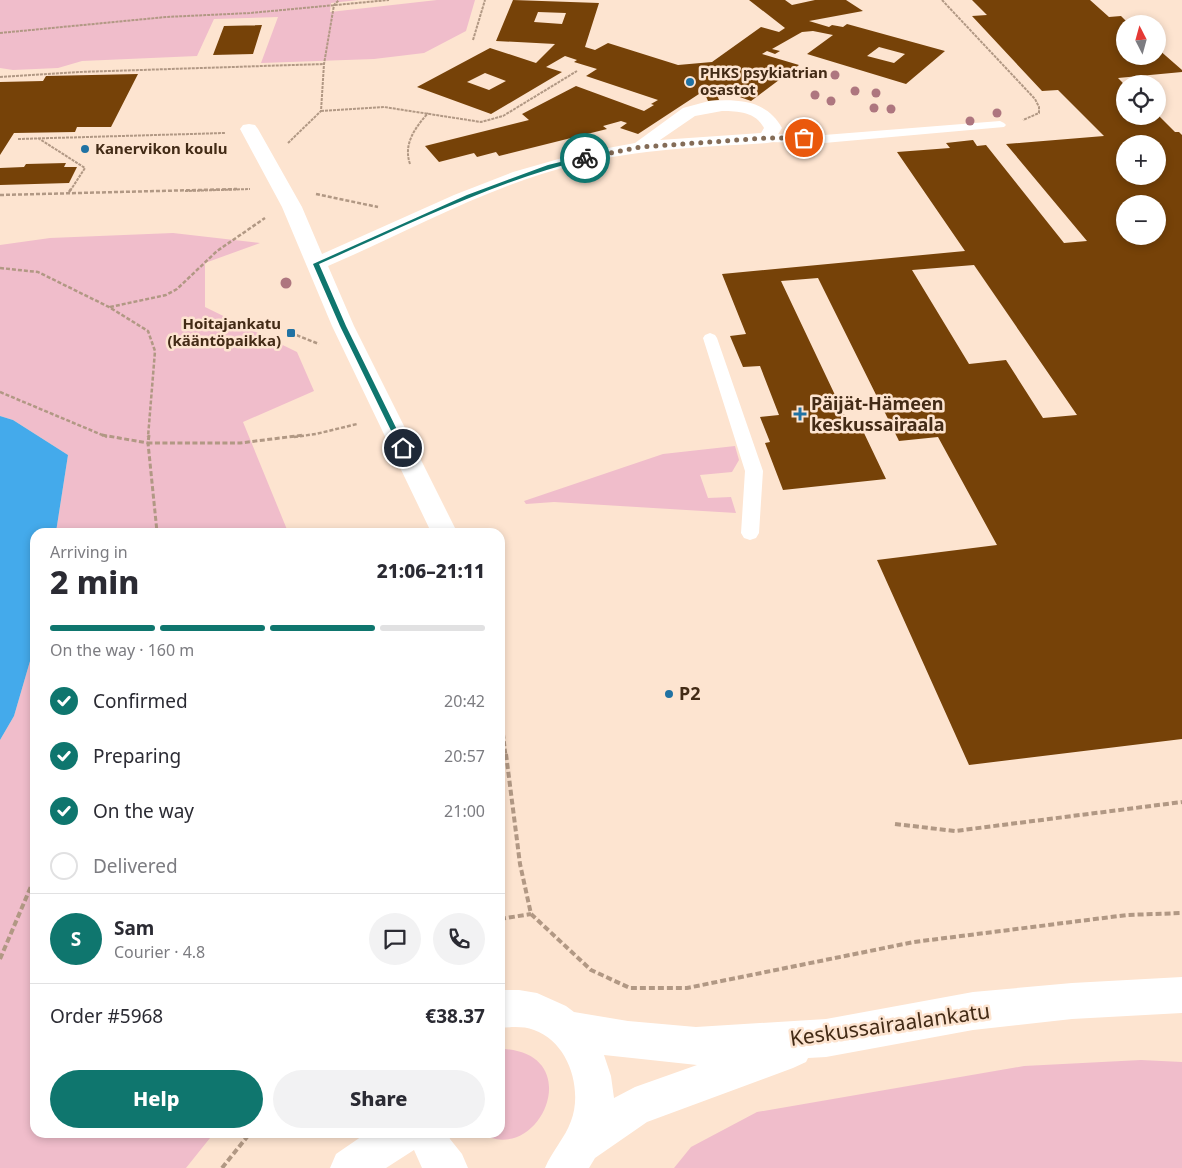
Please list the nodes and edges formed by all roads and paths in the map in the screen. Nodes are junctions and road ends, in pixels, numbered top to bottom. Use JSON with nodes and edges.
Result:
{"nodes":[{"id":1,"x":339,"y":0,"type":"edge"},
{"id":2,"x":389,"y":0,"type":"edge"},
{"id":3,"x":485,"y":0,"type":"edge"},
{"id":4,"x":942,"y":0,"type":"edge"},
{"id":5,"x":334,"y":5,"type":"junction"},
{"id":6,"x":0,"y":33,"type":"edge"},
{"id":7,"x":474,"y":40,"type":"dead end"},
{"id":8,"x":324,"y":64,"type":"junction"},
{"id":9,"x":577,"y":71,"type":"dead end"},
{"id":10,"x":0,"y":77,"type":"edge"},
{"id":11,"x":321,"y":111,"type":"junction"},
{"id":12,"x":428,"y":113,"type":"junction"},
{"id":13,"x":1000,"y":125,"type":"joint"},
{"id":14,"x":249,"y":129,"type":"dead end"},
{"id":15,"x":231,"y":135,"type":"dead end"},
{"id":16,"x":38,"y":138,"type":"junction"},
{"id":17,"x":766,"y":138,"type":"junction"},
{"id":18,"x":18,"y":139,"type":"dead end"},
{"id":19,"x":641,"y":147,"type":"junction"},
{"id":20,"x":265,"y":160,"type":"junction"},
{"id":21,"x":410,"y":164,"type":"dead end"},
{"id":22,"x":69,"y":192,"type":"junction"},
{"id":23,"x":0,"y":195,"type":"edge"},
{"id":24,"x":287,"y":198,"type":"junction"},
{"id":25,"x":383,"y":208,"type":"dead end"},
{"id":26,"x":267,"y":216,"type":"dead end"},
{"id":27,"x":316,"y":264,"type":"junction"},
{"id":28,"x":0,"y":268,"type":"edge"},
{"id":29,"x":109,"y":307,"type":"junction"},
{"id":30,"x":291,"y":334,"type":"dead end"},
{"id":31,"x":710,"y":338,"type":"dead end"},
{"id":32,"x":326,"y":347,"type":"dead end"},
{"id":33,"x":0,"y":392,"type":"edge"},
{"id":34,"x":363,"y":423,"type":"dead end"},
{"id":35,"x":148,"y":443,"type":"junction"},
{"id":36,"x":157,"y":528,"type":"edge"},
{"id":37,"x":442,"y":528,"type":"edge"},
{"id":38,"x":750,"y":533,"type":"dead end"},
{"id":39,"x":505,"y":744,"type":"edge"},
{"id":40,"x":1182,"y":802,"type":"edge"},
{"id":41,"x":895,"y":824,"type":"dead end"},
{"id":42,"x":30,"y":889,"type":"edge"},
{"id":43,"x":1182,"y":913,"type":"edge"},
{"id":44,"x":530,"y":914,"type":"junction"},
{"id":45,"x":505,"y":918,"type":"edge"},
{"id":46,"x":0,"y":959,"type":"edge"},
{"id":47,"x":1182,"y":995,"type":"edge"},
{"id":48,"x":505,"y":1002,"type":"edge"},
{"id":49,"x":569,"y":1030,"type":"junction"},
{"id":50,"x":826,"y":1038,"type":"junction"},
{"id":51,"x":247,"y":1138,"type":"edge"},
{"id":52,"x":396,"y":1138,"type":"edge"},
{"id":53,"x":430,"y":1138,"type":"edge"},
{"id":54,"x":575,"y":1155,"type":"edge"},
{"id":55,"x":222,"y":1168,"type":"edge"},
{"id":56,"x":350,"y":1168,"type":"edge"},
{"id":57,"x":448,"y":1168,"type":"edge"}],
"edges":[{"from":1,"to":5,"type":"path"},
{"from":2,"to":5,"type":"path"},
{"from":3,"to":7,"type":"path"},
{"from":4,"to":13,"type":"path"},
{"from":5,"to":6,"type":"path"},
{"from":5,"to":8,"type":"path"},
{"from":8,"to":10,"type":"path"},
{"from":8,"to":11,"type":"path"},
{"from":9,"to":12,"type":"path"},
{"from":11,"to":12,"type":"path"},
{"from":11,"to":20,"type":"path"},
{"from":12,"to":21,"type":"path"},
{"from":13,"to":17,"type":"lane"},
{"from":14,"to":20,"type":"street"},
{"from":15,"to":16,"type":"path"},
{"from":16,"to":18,"type":"path"},
{"from":16,"to":22,"type":"path"},
{"from":17,"to":19,"type":"street"},
{"from":17,"to":19,"type":"street"},
{"from":19,"to":27,"type":"street"},
{"from":20,"to":24,"type":"street"},
{"from":22,"to":23,"type":"path"},
{"from":22,"to":24,"type":"path"},
{"from":24,"to":25,"type":"path"},
{"from":24,"to":27,"type":"street"},
{"from":26,"to":29,"type":"path"},
{"from":27,"to":37,"type":"street"},
{"from":28,"to":29,"type":"path"},
{"from":29,"to":35,"type":"path"},
{"from":30,"to":32,"type":"path"},
{"from":31,"to":38,"type":"lane"},
{"from":33,"to":35,"type":"path"},
{"from":34,"to":35,"type":"path"},
{"from":35,"to":36,"type":"path"},
{"from":39,"to":44,"type":"path"},
{"from":40,"to":41,"type":"path"},
{"from":42,"to":46,"type":"path"},
{"from":43,"to":44,"type":"path"},
{"from":44,"to":45,"type":"path"},
{"from":47,"to":50,"type":"street","name":"Keskussairaalankatu"},
{"from":48,"to":49,"type":"street"},
{"from":49,"to":50,"type":"street","name":"Keskussairaalankatu"},
{"from":49,"to":54,"type":"street"},
{"from":50,"to":54,"type":"street"},
{"from":51,"to":55,"type":"path"},
{"from":52,"to":56,"type":"street"},
{"from":53,"to":57,"type":"street"}]}
